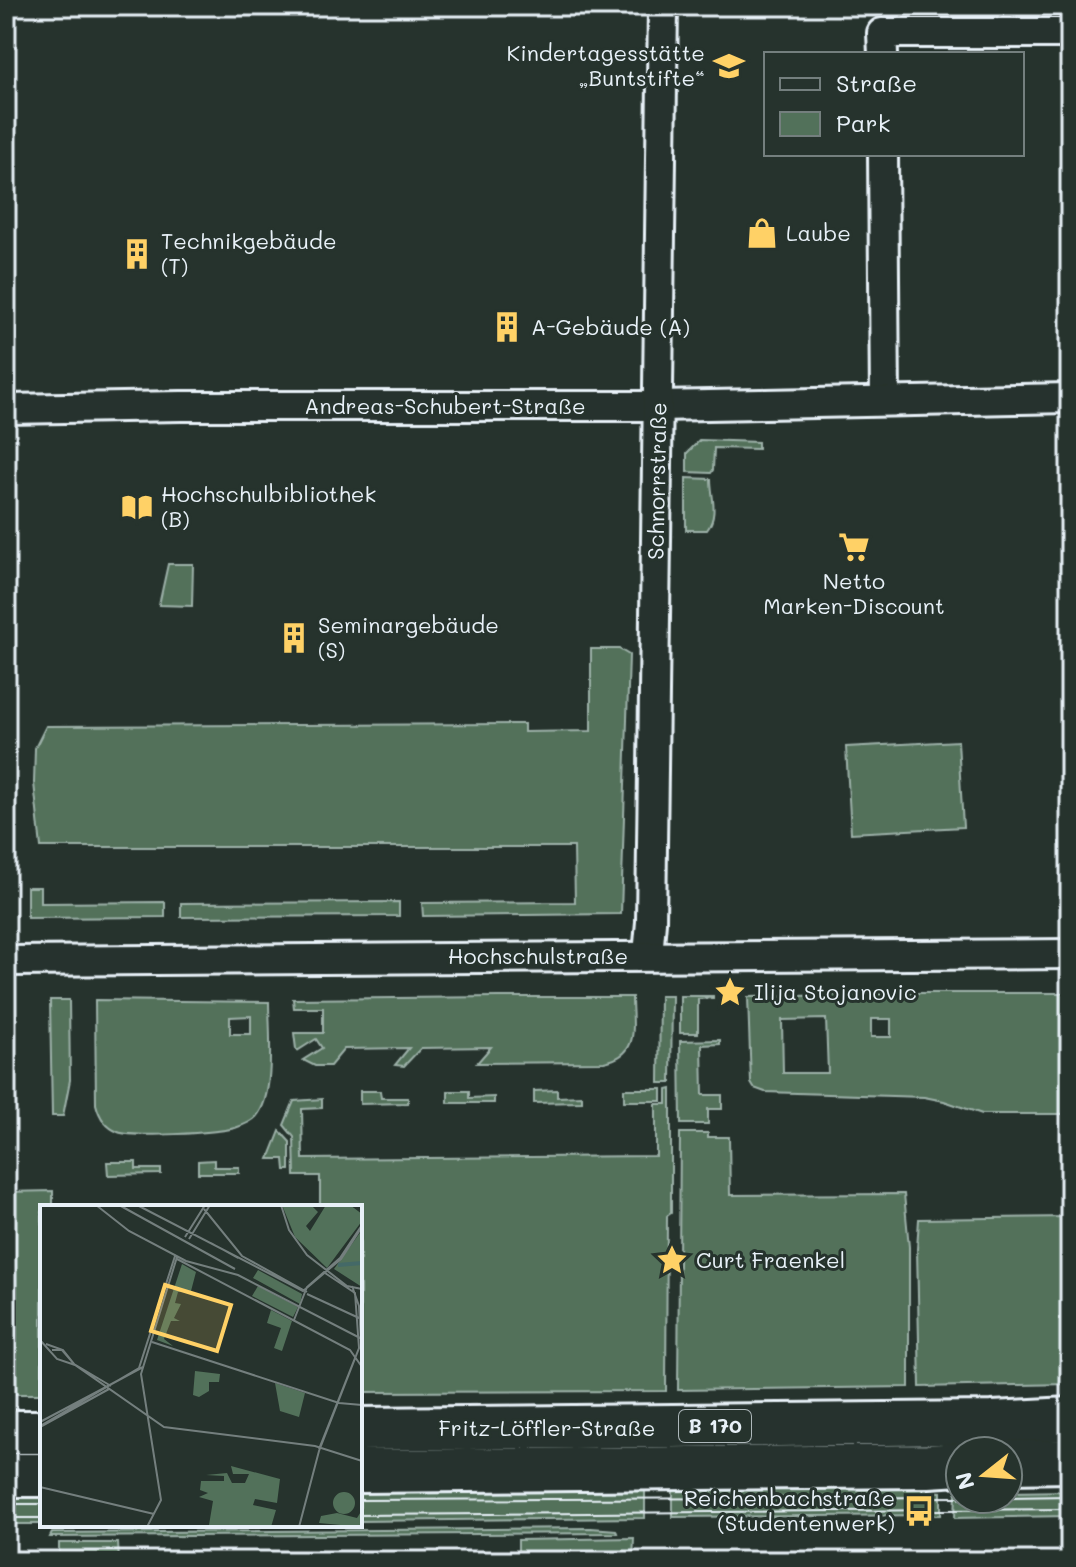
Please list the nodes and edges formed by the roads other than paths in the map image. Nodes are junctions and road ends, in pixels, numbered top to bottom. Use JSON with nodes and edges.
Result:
{"nodes":[{"id":1,"x":663,"y":6,"type":"edge"},
{"id":2,"x":1070,"y":33,"type":"edge"},
{"id":3,"x":883,"y":52,"type":"edge"},
{"id":4,"x":883,"y":156,"type":"edge"},
{"id":5,"x":1070,"y":398,"type":"edge"},
{"id":6,"x":885,"y":401,"type":"junction"},
{"id":7,"x":658,"y":406,"type":"junction"},
{"id":8,"x":6,"y":409,"type":"edge"},
{"id":9,"x":1070,"y":954,"type":"edge"},
{"id":10,"x":648,"y":955,"type":"junction"},
{"id":11,"x":6,"y":961,"type":"edge"},
{"id":12,"x":1070,"y":1419,"type":"edge"},
{"id":13,"x":362,"y":1429,"type":"edge"},
{"id":14,"x":6,"y":1432,"type":"edge"},
{"id":15,"x":40,"y":1432,"type":"edge"},
{"id":16,"x":1070,"y":1461,"type":"edge"},
{"id":17,"x":1024,"y":1462,"type":"edge"},
{"id":18,"x":944,"y":1465,"type":"edge"},
{"id":19,"x":362,"y":1471,"type":"edge"},
{"id":20,"x":6,"y":1475,"type":"edge"},
{"id":21,"x":40,"y":1475,"type":"edge"}],
"edges":[{"from":1,"to":7,"type":"street","name":"Schnorrstraße"},
{"from":2,"to":3,"type":"street"},
{"from":4,"to":6,"type":"street"},
{"from":5,"to":6,"type":"street","name":"Andreas-Schubert-Straße"},
{"from":6,"to":7,"type":"street","name":"Andreas-Schubert-Straße"},
{"from":7,"to":8,"type":"street","name":"Andreas-Schubert-Straße"},
{"from":7,"to":10,"type":"street","name":"Schnorrstraße"},
{"from":9,"to":10,"type":"street","name":"Hochschulstraße"},
{"from":10,"to":11,"type":"street","name":"Hochschulstraße"},
{"from":12,"to":13,"type":"main road","name":"Fritz-Löffler-Straße","number":"B 170"},
{"from":14,"to":15,"type":"main road"},
{"from":16,"to":17,"type":"main road"},
{"from":18,"to":19,"type":"main road","name":"Fritz-Löffler-Straße","number":"B 170"},
{"from":20,"to":21,"type":"main road"}]}
